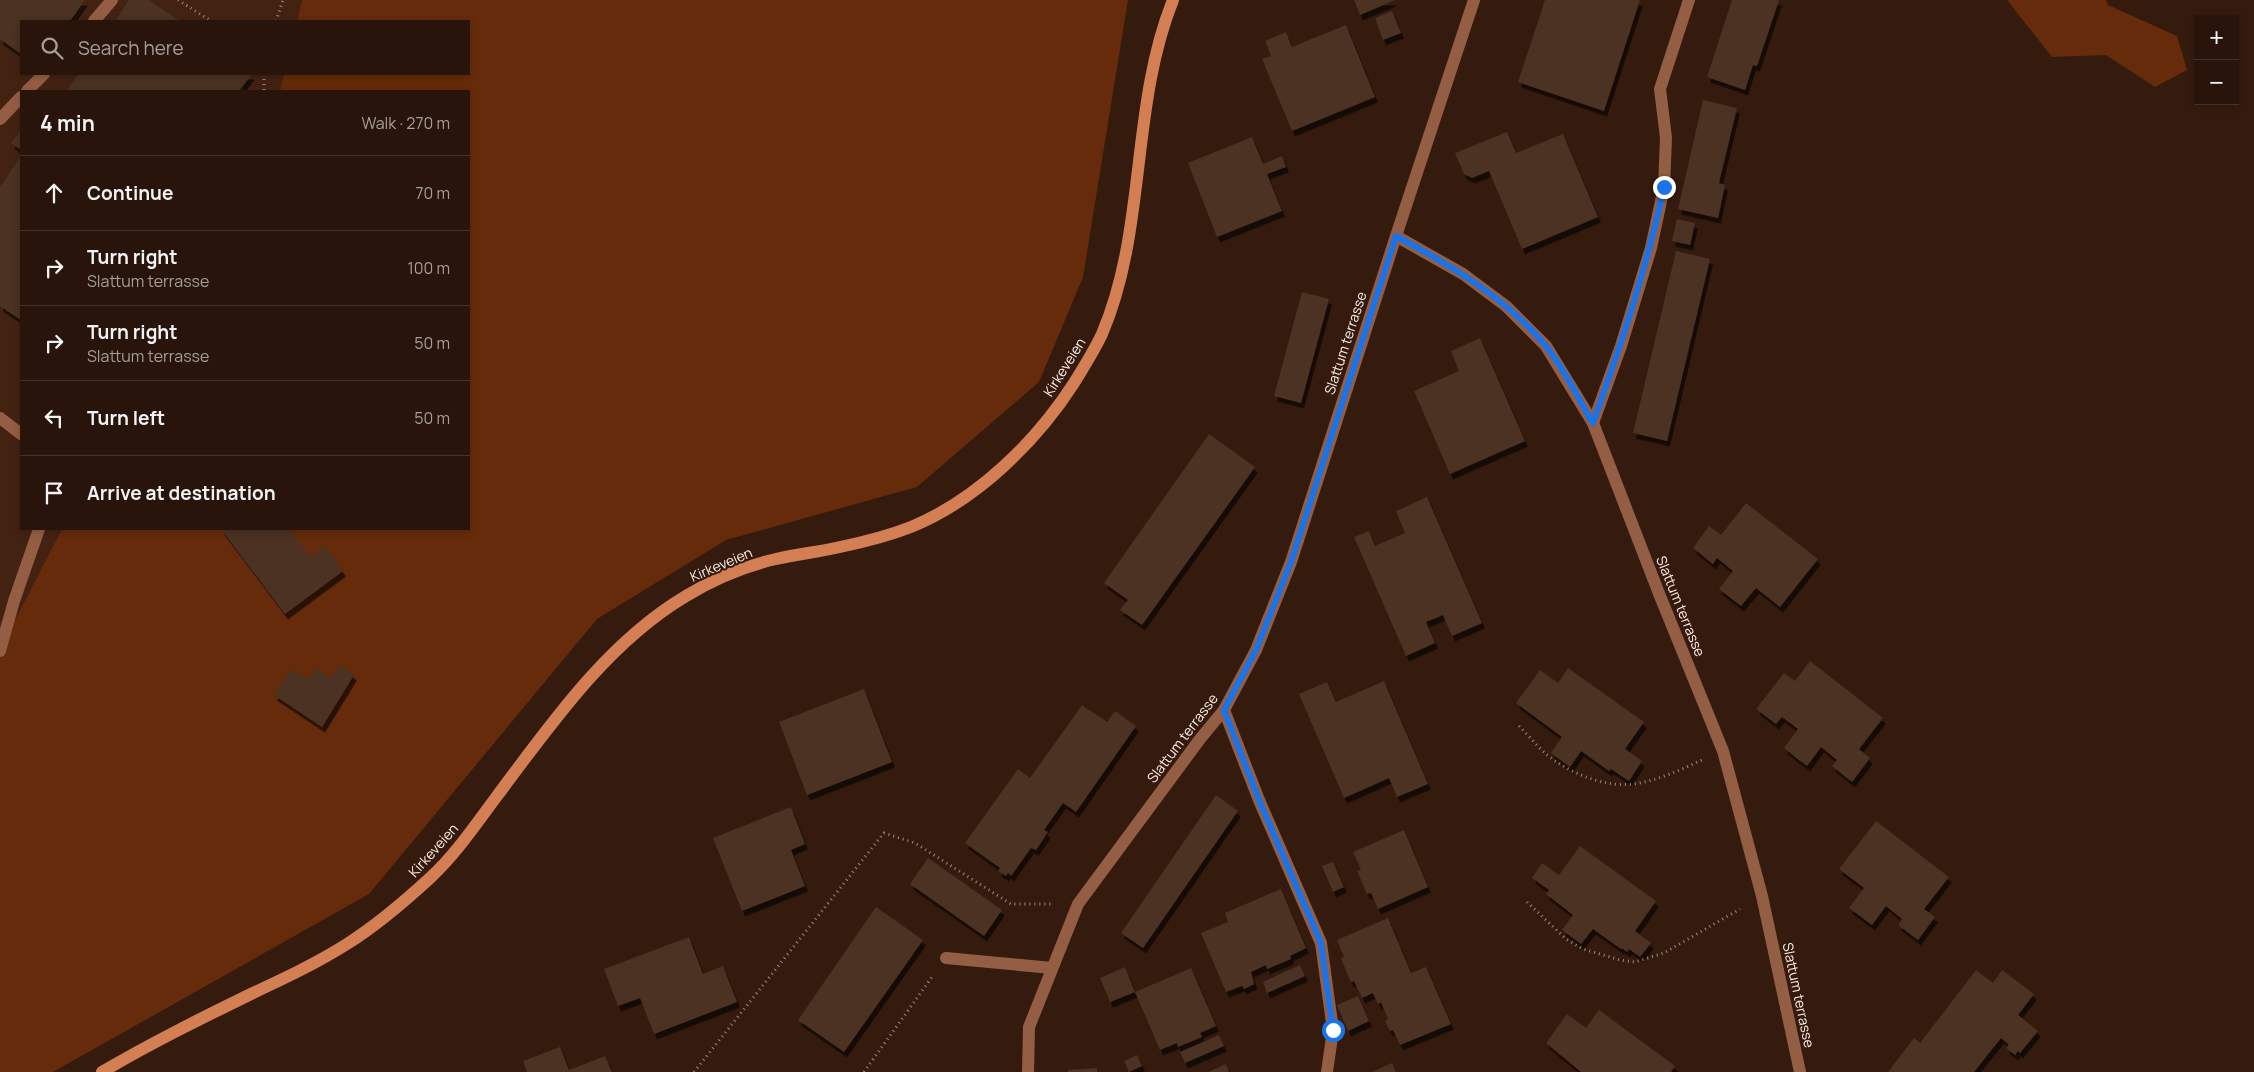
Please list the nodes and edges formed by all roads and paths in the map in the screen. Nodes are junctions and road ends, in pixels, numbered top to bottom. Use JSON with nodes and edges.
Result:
{"nodes":[{"id":1,"x":112,"y":0,"type":"edge"},
{"id":2,"x":178,"y":0,"type":"edge"},
{"id":3,"x":283,"y":0,"type":"edge"},
{"id":4,"x":1173,"y":0,"type":"edge"},
{"id":5,"x":1474,"y":0,"type":"edge"},
{"id":6,"x":1689,"y":0,"type":"edge"},
{"id":7,"x":95,"y":20,"type":"edge"},
{"id":8,"x":209,"y":20,"type":"edge"},
{"id":9,"x":276,"y":20,"type":"edge"},
{"id":10,"x":43,"y":75,"type":"edge"},
{"id":11,"x":264,"y":75,"type":"edge"},
{"id":12,"x":28,"y":90,"type":"edge"},
{"id":13,"x":264,"y":90,"type":"edge"},
{"id":14,"x":20,"y":98,"type":"edge"},
{"id":15,"x":0,"y":119,"type":"edge"},
{"id":16,"x":1396,"y":236,"type":"junction"},
{"id":17,"x":0,"y":418,"type":"edge"},
{"id":18,"x":1593,"y":423,"type":"junction"},
{"id":19,"x":20,"y":433,"type":"edge"},
{"id":20,"x":39,"y":530,"type":"edge"},
{"id":21,"x":0,"y":651,"type":"edge"},
{"id":22,"x":1224,"y":710,"type":"junction"},
{"id":23,"x":1519,"y":726,"type":"dead end"},
{"id":24,"x":1723,"y":751,"type":"junction"},
{"id":25,"x":1762,"y":896,"type":"junction"},
{"id":26,"x":1527,"y":902,"type":"dead end"},
{"id":27,"x":1078,"y":904,"type":"junction"},
{"id":28,"x":946,"y":958,"type":"joint"},
{"id":29,"x":1052,"y":968,"type":"junction"},
{"id":30,"x":102,"y":1072,"type":"edge"},
{"id":31,"x":694,"y":1072,"type":"edge"},
{"id":32,"x":864,"y":1072,"type":"edge"},
{"id":33,"x":1028,"y":1072,"type":"edge"},
{"id":34,"x":1327,"y":1072,"type":"edge"},
{"id":35,"x":1800,"y":1072,"type":"edge"}],
"edges":[{"from":1,"to":7,"type":"street"},
{"from":2,"to":8,"type":"path"},
{"from":3,"to":9,"type":"path"},
{"from":4,"to":30,"type":"main road","name":"Kirkeveien"},
{"from":5,"to":16,"type":"street","name":"Slattum terrasse"},
{"from":6,"to":18,"type":"street"},
{"from":10,"to":12,"type":"street"},
{"from":11,"to":13,"type":"path"},
{"from":14,"to":15,"type":"street"},
{"from":16,"to":18,"type":"street","name":"Slattum terrasse"},
{"from":16,"to":22,"type":"street","name":"Slattum terrasse"},
{"from":17,"to":19,"type":"street"},
{"from":18,"to":24,"type":"street","name":"Slattum terrasse"},
{"from":20,"to":21,"type":"street"},
{"from":22,"to":27,"type":"street","name":"Slattum terrasse"},
{"from":22,"to":34,"type":"street"},
{"from":23,"to":24,"type":"path"},
{"from":24,"to":25,"type":"street","name":"Slattum terrasse"},
{"from":25,"to":26,"type":"path"},
{"from":25,"to":35,"type":"street","name":"Slattum terrasse"},
{"from":27,"to":29,"type":"street","name":"Slattum terrasse"},
{"from":27,"to":31,"type":"path"},
{"from":28,"to":29,"type":"street"},
{"from":28,"to":32,"type":"path"},
{"from":29,"to":33,"type":"street","name":"Slattum terrasse"}]}
